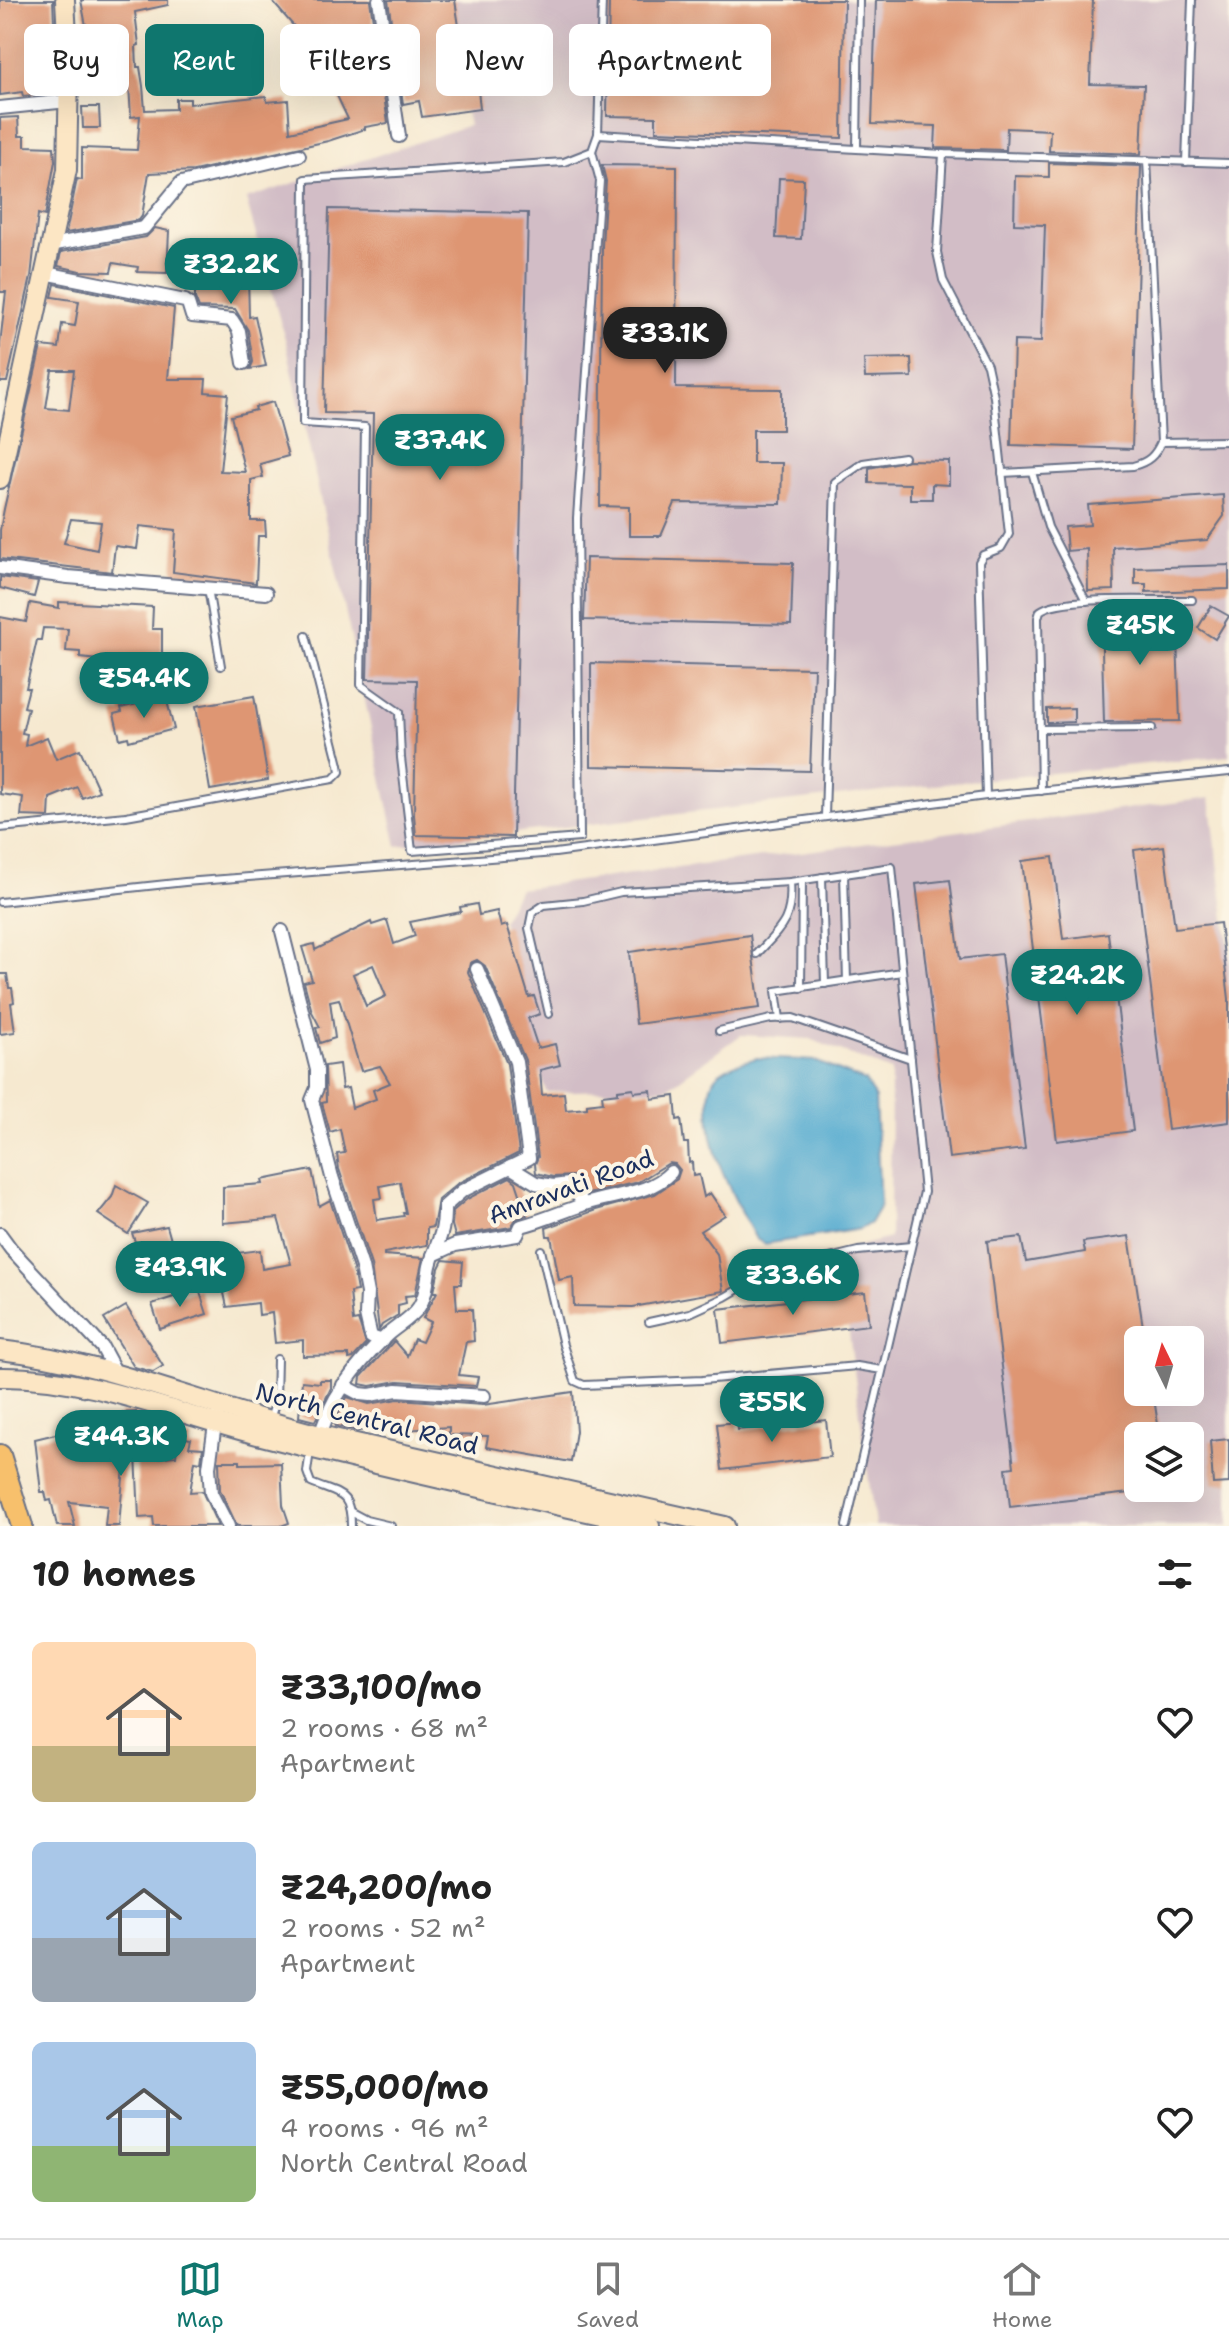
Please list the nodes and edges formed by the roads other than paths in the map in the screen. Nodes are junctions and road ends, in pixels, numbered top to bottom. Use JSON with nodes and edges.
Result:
{"nodes":[{"id":1,"x":65,"y":0,"type":"edge"},
{"id":2,"x":379,"y":0,"type":"edge"},
{"id":3,"x":602,"y":0,"type":"edge"},
{"id":4,"x":859,"y":0,"type":"edge"},
{"id":5,"x":1192,"y":0,"type":"edge"},
{"id":6,"x":68,"y":101,"type":"junction"},
{"id":7,"x":0,"y":108,"type":"edge"},
{"id":8,"x":598,"y":134,"type":"junction"},
{"id":9,"x":399,"y":136,"type":"dead end"},
{"id":10,"x":857,"y":148,"type":"junction"},
{"id":11,"x":592,"y":151,"type":"junction"},
{"id":12,"x":943,"y":154,"type":"junction"},
{"id":13,"x":299,"y":155,"type":"dead end"},
{"id":14,"x":1147,"y":160,"type":"junction"},
{"id":15,"x":1186,"y":162,"type":"junction"},
{"id":16,"x":1229,"y":163,"type":"edge"},
{"id":17,"x":50,"y":245,"type":"junction"},
{"id":18,"x":45,"y":273,"type":"junction"},
{"id":19,"x":244,"y":363,"type":"dead end"},
{"id":20,"x":1229,"y":441,"type":"edge"},
{"id":21,"x":1161,"y":442,"type":"junction"},
{"id":22,"x":904,"y":457,"type":"dead end"},
{"id":23,"x":1032,"y":472,"type":"junction"},
{"id":24,"x":1002,"y":473,"type":"junction"},
{"id":25,"x":0,"y":479,"type":"edge"},
{"id":26,"x":0,"y":568,"type":"edge"},
{"id":27,"x":208,"y":588,"type":"junction"},
{"id":28,"x":266,"y":593,"type":"dead end"},
{"id":29,"x":1192,"y":600,"type":"dead end"},
{"id":30,"x":1086,"y":601,"type":"junction"},
{"id":31,"x":306,"y":636,"type":"dead end"},
{"id":32,"x":221,"y":666,"type":"dead end"},
{"id":33,"x":1152,"y":728,"type":"dead end"},
{"id":34,"x":1040,"y":729,"type":"junction"},
{"id":35,"x":1229,"y":772,"type":"edge"},
{"id":36,"x":1041,"y":791,"type":"junction"},
{"id":37,"x":986,"y":796,"type":"junction"},
{"id":38,"x":825,"y":817,"type":"junction"},
{"id":39,"x":0,"y":828,"type":"edge"},
{"id":40,"x":844,"y":874,"type":"junction"},
{"id":41,"x":822,"y":877,"type":"junction"},
{"id":42,"x":802,"y":881,"type":"junction"},
{"id":43,"x":790,"y":882,"type":"junction"},
{"id":44,"x":0,"y":902,"type":"edge"},
{"id":45,"x":282,"y":931,"type":"dead end"},
{"id":46,"x":757,"y":954,"type":"dead end"},
{"id":47,"x":477,"y":969,"type":"dead end"},
{"id":48,"x":902,"y":972,"type":"junction"},
{"id":49,"x":847,"y":981,"type":"junction"},
{"id":50,"x":825,"y":984,"type":"junction"},
{"id":51,"x":801,"y":988,"type":"junction"},
{"id":52,"x":549,"y":1014,"type":"dead end"},
{"id":53,"x":780,"y":1019,"type":"junction"},
{"id":54,"x":719,"y":1031,"type":"dead end"},
{"id":55,"x":911,"y":1059,"type":"junction"},
{"id":56,"x":510,"y":1167,"type":"junction"},
{"id":57,"x":671,"y":1172,"type":"dead end"},
{"id":58,"x":583,"y":1204,"type":"junction"},
{"id":59,"x":0,"y":1234,"type":"edge"},
{"id":60,"x":911,"y":1246,"type":"junction"},
{"id":61,"x":541,"y":1250,"type":"dead end"},
{"id":62,"x":433,"y":1255,"type":"junction"},
{"id":63,"x":649,"y":1322,"type":"dead end"},
{"id":64,"x":382,"y":1341,"type":"junction"},
{"id":65,"x":0,"y":1350,"type":"edge"},
{"id":66,"x":277,"y":1359,"type":"dead end"},
{"id":67,"x":882,"y":1370,"type":"junction"},
{"id":68,"x":116,"y":1373,"type":"junction"},
{"id":69,"x":0,"y":1377,"type":"edge"},
{"id":70,"x":343,"y":1385,"type":"junction"},
{"id":71,"x":484,"y":1396,"type":"dead end"},
{"id":72,"x":216,"y":1415,"type":"junction"},
{"id":73,"x":269,"y":1423,"type":"junction"},
{"id":74,"x":316,"y":1445,"type":"junction"},
{"id":75,"x":0,"y":1455,"type":"edge"},
{"id":76,"x":351,"y":1512,"type":"junction"},
{"id":77,"x":22,"y":1526,"type":"edge"},
{"id":78,"x":228,"y":1526,"type":"edge"},
{"id":79,"x":351,"y":1526,"type":"edge"},
{"id":80,"x":391,"y":1526,"type":"edge"},
{"id":81,"x":650,"y":1526,"type":"edge"},
{"id":82,"x":725,"y":1526,"type":"edge"},
{"id":83,"x":846,"y":1526,"type":"edge"}],
"edges":[{"from":1,"to":6,"type":"main road"},
{"from":2,"to":9,"type":"street"},
{"from":3,"to":8,"type":"lane"},
{"from":4,"to":10,"type":"lane"},
{"from":5,"to":15,"type":"lane"},
{"from":6,"to":7,"type":"street"},
{"from":6,"to":17,"type":"main road"},
{"from":8,"to":10,"type":"lane"},
{"from":8,"to":11,"type":"lane"},
{"from":10,"to":12,"type":"lane"},
{"from":11,"to":11,"type":"lane"},
{"from":12,"to":14,"type":"lane"},
{"from":12,"to":24,"type":"lane"},
{"from":13,"to":17,"type":"street"},
{"from":14,"to":15,"type":"lane"},
{"from":14,"to":21,"type":"lane"},
{"from":15,"to":16,"type":"lane"},
{"from":17,"to":18,"type":"main road"},
{"from":18,"to":19,"type":"street"},
{"from":18,"to":25,"type":"main road"},
{"from":20,"to":21,"type":"lane"},
{"from":21,"to":23,"type":"lane"},
{"from":22,"to":38,"type":"lane"},
{"from":23,"to":24,"type":"lane"},
{"from":23,"to":30,"type":"lane"},
{"from":24,"to":37,"type":"lane"},
{"from":26,"to":27,"type":"street"},
{"from":27,"to":28,"type":"street"},
{"from":27,"to":32,"type":"lane"},
{"from":29,"to":30,"type":"lane"},
{"from":30,"to":34,"type":"lane"},
{"from":31,"to":39,"type":"lane"},
{"from":33,"to":34,"type":"lane"},
{"from":34,"to":36,"type":"lane"},
{"from":35,"to":36,"type":"lane"},
{"from":36,"to":37,"type":"lane"},
{"from":37,"to":38,"type":"lane"},
{"from":38,"to":44,"type":"lane"},
{"from":40,"to":41,"type":"lane"},
{"from":40,"to":48,"type":"lane"},
{"from":40,"to":49,"type":"lane"},
{"from":41,"to":42,"type":"lane"},
{"from":41,"to":50,"type":"lane"},
{"from":42,"to":43,"type":"lane"},
{"from":42,"to":51,"type":"lane"},
{"from":43,"to":46,"type":"lane"},
{"from":43,"to":52,"type":"lane"},
{"from":45,"to":64,"type":"street"},
{"from":47,"to":56,"type":"street"},
{"from":48,"to":49,"type":"lane"},
{"from":48,"to":55,"type":"lane"},
{"from":49,"to":50,"type":"lane"},
{"from":50,"to":51,"type":"lane"},
{"from":51,"to":53,"type":"lane"},
{"from":53,"to":54,"type":"lane"},
{"from":53,"to":55,"type":"lane"},
{"from":55,"to":60,"type":"lane"},
{"from":56,"to":58,"type":"street"},
{"from":56,"to":62,"type":"street"},
{"from":57,"to":58,"type":"street","name":"Amravati Road"},
{"from":58,"to":62,"type":"street","name":"Amravati Road"},
{"from":59,"to":68,"type":"street"},
{"from":60,"to":63,"type":"lane"},
{"from":60,"to":67,"type":"lane"},
{"from":61,"to":67,"type":"lane"},
{"from":62,"to":64,"type":"street"},
{"from":64,"to":70,"type":"street"},
{"from":65,"to":68,"type":"main road","name":"North Central Road"},
{"from":66,"to":73,"type":"lane"},
{"from":67,"to":83,"type":"lane"},
{"from":68,"to":72,"type":"main road","name":"North Central Road"},
{"from":69,"to":72,"type":"main road","name":"North Central Road"},
{"from":70,"to":71,"type":"street"},
{"from":70,"to":74,"type":"street"},
{"from":72,"to":73,"type":"main road","name":"North Central Road"},
{"from":72,"to":74,"type":"main road","name":"North Central Road"},
{"from":72,"to":78,"type":"street"},
{"from":73,"to":74,"type":"main road","name":"North Central Road"},
{"from":74,"to":76,"type":"lane"},
{"from":74,"to":81,"type":"main road","name":"North Central Road"},
{"from":74,"to":82,"type":"main road","name":"North Central Road"},
{"from":75,"to":77,"type":"main road"},
{"from":76,"to":79,"type":"lane"},
{"from":76,"to":80,"type":"lane"}]}
